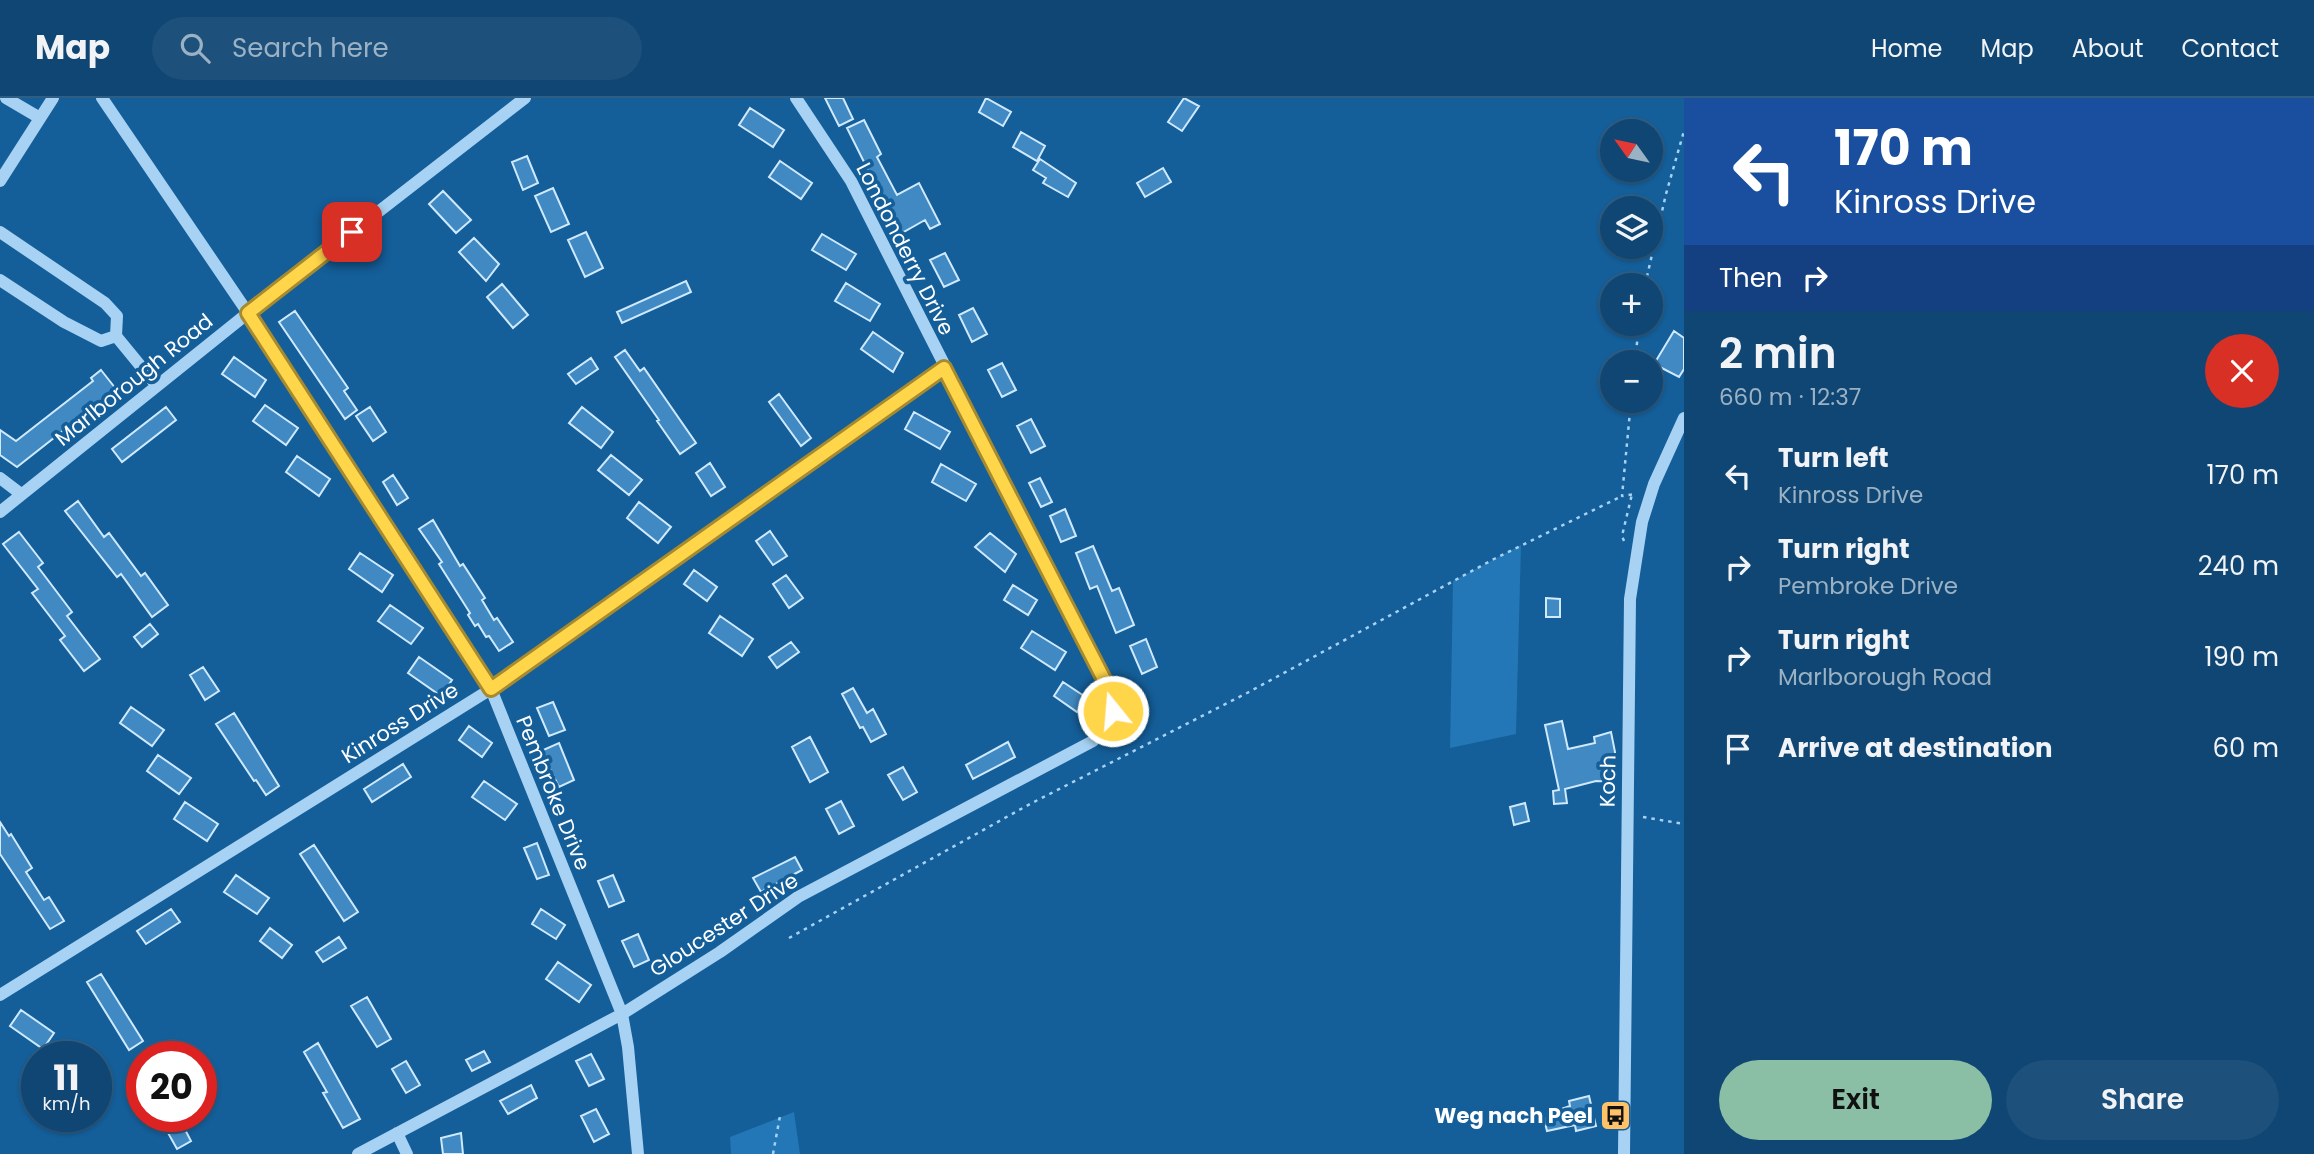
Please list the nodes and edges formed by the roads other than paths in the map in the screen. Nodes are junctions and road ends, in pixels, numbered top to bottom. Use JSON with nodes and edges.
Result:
{"nodes":[{"id":1,"x":6,"y":98,"type":"edge"},
{"id":2,"x":52,"y":98,"type":"edge"},
{"id":3,"x":102,"y":98,"type":"edge"},
{"id":4,"x":796,"y":98,"type":"edge"},
{"id":5,"x":518,"y":100,"type":"edge"},
{"id":6,"x":40,"y":118,"type":"junction"},
{"id":7,"x":0,"y":181,"type":"edge"},
{"id":8,"x":0,"y":232,"type":"edge"},
{"id":9,"x":0,"y":280,"type":"edge"},
{"id":10,"x":248,"y":313,"type":"junction"},
{"id":11,"x":116,"y":336,"type":"junction"},
{"id":12,"x":944,"y":368,"type":"junction"},
{"id":13,"x":156,"y":386,"type":"junction"},
{"id":14,"x":1684,"y":418,"type":"edge"},
{"id":15,"x":0,"y":478,"type":"edge"},
{"id":16,"x":21,"y":494,"type":"junction"},
{"id":17,"x":0,"y":512,"type":"edge"},
{"id":18,"x":491,"y":689,"type":"junction"},
{"id":19,"x":1109,"y":725,"type":"joint"},
{"id":20,"x":0,"y":995,"type":"edge"},
{"id":21,"x":622,"y":1014,"type":"junction"},
{"id":22,"x":397,"y":1133,"type":"junction"},
{"id":23,"x":358,"y":1154,"type":"edge"},
{"id":24,"x":407,"y":1154,"type":"edge"},
{"id":25,"x":638,"y":1154,"type":"edge"},
{"id":26,"x":1624,"y":1154,"type":"edge"}],
"edges":[{"from":1,"to":6,"type":"street"},
{"from":2,"to":6,"type":"street"},
{"from":3,"to":10,"type":"street","name":"Pembroke Drive"},
{"from":4,"to":12,"type":"street","name":"Londonderry Drive"},
{"from":5,"to":10,"type":"street","name":"Marlborough Road"},
{"from":6,"to":7,"type":"street"},
{"from":8,"to":11,"type":"street"},
{"from":9,"to":11,"type":"street"},
{"from":10,"to":13,"type":"street","name":"Marlborough Road"},
{"from":10,"to":18,"type":"street","name":"Pembroke Drive"},
{"from":11,"to":13,"type":"street"},
{"from":12,"to":18,"type":"street","name":"Kinross Drive"},
{"from":12,"to":19,"type":"street","name":"Londonderry Drive"},
{"from":13,"to":16,"type":"street","name":"Marlborough Road"},
{"from":14,"to":26,"type":"street","name":"Koch"},
{"from":15,"to":16,"type":"street"},
{"from":16,"to":17,"type":"street","name":"Marlborough Road"},
{"from":18,"to":20,"type":"street","name":"Kinross Drive"},
{"from":18,"to":21,"type":"street","name":"Pembroke Drive"},
{"from":19,"to":21,"type":"street","name":"Gloucester Drive"},
{"from":21,"to":22,"type":"street","name":"Gloucester Drive"},
{"from":21,"to":25,"type":"street","name":"Pembroke Drive"},
{"from":22,"to":23,"type":"street","name":"Gloucester Drive"},
{"from":22,"to":24,"type":"street"}]}
